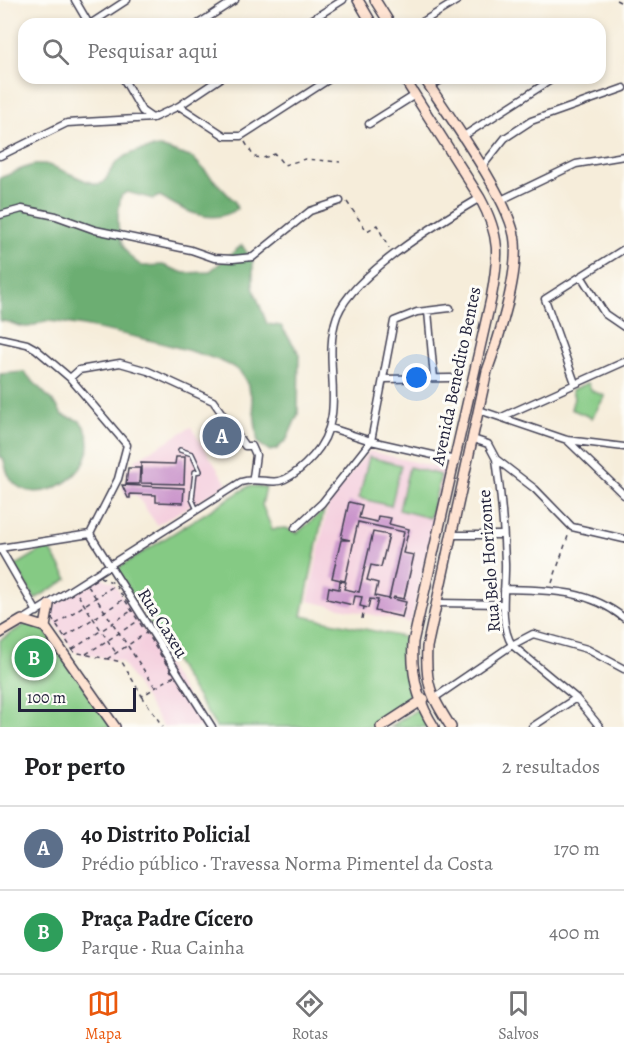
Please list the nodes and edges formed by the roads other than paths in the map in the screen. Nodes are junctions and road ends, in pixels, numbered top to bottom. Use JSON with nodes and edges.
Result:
{"nodes":[{"id":1,"x":75,"y":0,"type":"edge"},
{"id":2,"x":127,"y":0,"type":"edge"},
{"id":3,"x":236,"y":0,"type":"edge"},
{"id":4,"x":344,"y":0,"type":"edge"},
{"id":5,"x":358,"y":0,"type":"edge"},
{"id":6,"x":375,"y":0,"type":"edge"},
{"id":7,"x":458,"y":0,"type":"edge"},
{"id":8,"x":86,"y":18,"type":"edge"},
{"id":9,"x":99,"y":18,"type":"edge"},
{"id":10,"x":208,"y":18,"type":"edge"},
{"id":11,"x":315,"y":18,"type":"edge"},
{"id":12,"x":368,"y":18,"type":"edge"},
{"id":13,"x":386,"y":18,"type":"edge"},
{"id":14,"x":429,"y":18,"type":"edge"},
{"id":15,"x":126,"y":84,"type":"edge"},
{"id":16,"x":212,"y":84,"type":"edge"},
{"id":17,"x":322,"y":84,"type":"edge"},
{"id":18,"x":408,"y":84,"type":"edge"},
{"id":19,"x":428,"y":84,"type":"edge"},
{"id":20,"x":545,"y":84,"type":"edge"},
{"id":21,"x":624,"y":88,"type":"edge"},
{"id":22,"x":415,"y":95,"type":"junction"},
{"id":23,"x":179,"y":106,"type":"junction"},
{"id":24,"x":448,"y":116,"type":"junction"},
{"id":25,"x":153,"y":118,"type":"junction"},
{"id":26,"x":369,"y":124,"type":"dead end"},
{"id":27,"x":434,"y":126,"type":"junction"},
{"id":28,"x":462,"y":137,"type":"junction"},
{"id":29,"x":0,"y":156,"type":"edge"},
{"id":30,"x":624,"y":156,"type":"edge"},
{"id":31,"x":481,"y":168,"type":"junction"},
{"id":32,"x":480,"y":198,"type":"junction"},
{"id":33,"x":501,"y":200,"type":"junction"},
{"id":34,"x":340,"y":201,"type":"road end"},
{"id":35,"x":0,"y":215,"type":"edge"},
{"id":36,"x":624,"y":249,"type":"edge"},
{"id":37,"x":581,"y":276,"type":"junction"},
{"id":38,"x":450,"y":308,"type":"dead end"},
{"id":39,"x":428,"y":310,"type":"junction"},
{"id":40,"x":624,"y":327,"type":"edge"},
{"id":41,"x":0,"y":338,"type":"edge"},
{"id":42,"x":624,"y":362,"type":"edge"},
{"id":43,"x":474,"y":369,"type":"junction"},
{"id":44,"x":487,"y":371,"type":"junction"},
{"id":45,"x":70,"y":378,"type":"junction"},
{"id":46,"x":434,"y":378,"type":"junction"},
{"id":47,"x":451,"y":378,"type":"dead end"},
{"id":48,"x":383,"y":379,"type":"junction"},
{"id":49,"x":575,"y":383,"type":"junction"},
{"id":50,"x":479,"y":410,"type":"junction"},
{"id":51,"x":503,"y":416,"type":"junction"},
{"id":52,"x":331,"y":428,"type":"junction"},
{"id":53,"x":473,"y":440,"type":"junction"},
{"id":54,"x":567,"y":440,"type":"junction"},
{"id":55,"x":371,"y":441,"type":"junction"},
{"id":56,"x":624,"y":447,"type":"edge"},
{"id":57,"x":180,"y":450,"type":"dead end"},
{"id":58,"x":496,"y":459,"type":"junction"},
{"id":59,"x":455,"y":460,"type":"junction"},
{"id":60,"x":253,"y":477,"type":"junction"},
{"id":61,"x":624,"y":495,"type":"edge"},
{"id":62,"x":197,"y":510,"type":"junction"},
{"id":63,"x":295,"y":528,"type":"dead end"},
{"id":64,"x":90,"y":534,"type":"junction"},
{"id":65,"x":453,"y":535,"type":"junction"},
{"id":66,"x":503,"y":535,"type":"junction"},
{"id":67,"x":624,"y":538,"type":"edge"},
{"id":68,"x":0,"y":548,"type":"edge"},
{"id":69,"x":109,"y":566,"type":"junction"},
{"id":70,"x":504,"y":589,"type":"junction"},
{"id":71,"x":437,"y":603,"type":"junction"},
{"id":72,"x":503,"y":604,"type":"junction"},
{"id":73,"x":49,"y":605,"type":"junction"},
{"id":74,"x":37,"y":612,"type":"junction"},
{"id":75,"x":624,"y":618,"type":"edge"},
{"id":76,"x":22,"y":620,"type":"junction"},
{"id":77,"x":45,"y":627,"type":"junction"},
{"id":78,"x":0,"y":633,"type":"edge"},
{"id":79,"x":512,"y":645,"type":"junction"},
{"id":80,"x":624,"y":669,"type":"edge"},
{"id":81,"x":432,"y":697,"type":"junction"},
{"id":82,"x":576,"y":698,"type":"junction"},
{"id":83,"x":420,"y":702,"type":"junction"},
{"id":84,"x":115,"y":727,"type":"edge"},
{"id":85,"x":212,"y":727,"type":"edge"},
{"id":86,"x":381,"y":727,"type":"edge"},
{"id":87,"x":434,"y":727,"type":"edge"},
{"id":88,"x":451,"y":727,"type":"edge"},
{"id":89,"x":532,"y":727,"type":"edge"},
{"id":90,"x":600,"y":727,"type":"edge"}],
"edges":[{"from":1,"to":8,"type":"street"},
{"from":2,"to":9,"type":"street"},
{"from":3,"to":10,"type":"street"},
{"from":4,"to":11,"type":"street"},
{"from":5,"to":12,"type":"street"},
{"from":6,"to":13,"type":"street"},
{"from":7,"to":14,"type":"street"},
{"from":15,"to":25,"type":"street"},
{"from":16,"to":23,"type":"street"},
{"from":17,"to":23,"type":"street"},
{"from":18,"to":22,"type":"street","name":"Avenida Benedito Bentes"},
{"from":19,"to":24,"type":"street","name":"Avenida Benedito Bentes"},
{"from":20,"to":28,"type":"street"},
{"from":21,"to":31,"type":"street"},
{"from":22,"to":26,"type":"street"},
{"from":22,"to":27,"type":"street","name":"Avenida Benedito Bentes"},
{"from":23,"to":25,"type":"street"},
{"from":24,"to":27,"type":"street"},
{"from":24,"to":28,"type":"street","name":"Avenida Benedito Bentes"},
{"from":25,"to":29,"type":"street"},
{"from":27,"to":32,"type":"street","name":"Avenida Benedito Bentes"},
{"from":28,"to":31,"type":"street","name":"Avenida Benedito Bentes"},
{"from":30,"to":33,"type":"street"},
{"from":31,"to":33,"type":"street","name":"Avenida Benedito Bentes"},
{"from":32,"to":43,"type":"street","name":"Avenida Benedito Bentes"},
{"from":32,"to":52,"type":"street"},
{"from":33,"to":44,"type":"street","name":"Avenida Benedito Bentes"},
{"from":34,"to":35,"type":"street"},
{"from":36,"to":37,"type":"street"},
{"from":37,"to":40,"type":"street"},
{"from":37,"to":49,"type":"street"},
{"from":38,"to":39,"type":"street"},
{"from":39,"to":46,"type":"street"},
{"from":39,"to":48,"type":"street"},
{"from":41,"to":45,"type":"street"},
{"from":42,"to":49,"type":"street"},
{"from":43,"to":44,"type":"street"},
{"from":43,"to":59,"type":"street","name":"Avenida Benedito Bentes"},
{"from":44,"to":50,"type":"street","name":"Avenida Benedito Bentes"},
{"from":45,"to":60,"type":"street"},
{"from":45,"to":64,"type":"street"},
{"from":46,"to":47,"type":"street"},
{"from":46,"to":48,"type":"street"},
{"from":48,"to":55,"type":"street"},
{"from":49,"to":51,"type":"street"},
{"from":50,"to":51,"type":"street"},
{"from":50,"to":53,"type":"street","name":"Avenida Benedito Bentes"},
{"from":51,"to":54,"type":"street"},
{"from":52,"to":55,"type":"street"},
{"from":52,"to":60,"type":"street"},
{"from":53,"to":58,"type":"street"},
{"from":53,"to":65,"type":"street","name":"Avenida Benedito Bentes"},
{"from":54,"to":56,"type":"street"},
{"from":54,"to":61,"type":"street"},
{"from":55,"to":59,"type":"street"},
{"from":55,"to":63,"type":"street"},
{"from":57,"to":62,"type":"lane"},
{"from":58,"to":66,"type":"street","name":"Rua Belo Horizonte"},
{"from":58,"to":67,"type":"street"},
{"from":59,"to":83,"type":"street","name":"Avenida Benedito Bentes"},
{"from":60,"to":62,"type":"street"},
{"from":62,"to":69,"type":"street"},
{"from":64,"to":68,"type":"street"},
{"from":64,"to":69,"type":"street","name":"Rua Caxeu"},
{"from":65,"to":66,"type":"street"},
{"from":65,"to":71,"type":"street","name":"Avenida Benedito Bentes"},
{"from":66,"to":70,"type":"street","name":"Rua Belo Horizonte"},
{"from":68,"to":74,"type":"street"},
{"from":69,"to":73,"type":"street"},
{"from":69,"to":85,"type":"street","name":"Rua Caxeu"},
{"from":70,"to":72,"type":"street","name":"Rua Belo Horizonte"},
{"from":70,"to":75,"type":"street"},
{"from":71,"to":72,"type":"street"},
{"from":71,"to":81,"type":"street","name":"Avenida Benedito Bentes"},
{"from":72,"to":79,"type":"street","name":"Rua Belo Horizonte"},
{"from":73,"to":74,"type":"street"},
{"from":73,"to":77,"type":"street"},
{"from":74,"to":76,"type":"street"},
{"from":76,"to":77,"type":"street"},
{"from":76,"to":78,"type":"street"},
{"from":77,"to":84,"type":"street"},
{"from":79,"to":80,"type":"street"},
{"from":79,"to":81,"type":"street"},
{"from":79,"to":82,"type":"street","name":"Rua Belo Horizonte"},
{"from":81,"to":83,"type":"street"},
{"from":81,"to":88,"type":"street","name":"Avenida Benedito Bentes"},
{"from":82,"to":89,"type":"street"},
{"from":82,"to":90,"type":"street","name":"Rua Belo Horizonte"},
{"from":83,"to":86,"type":"street"},
{"from":83,"to":87,"type":"street","name":"Avenida Benedito Bentes"}]}
